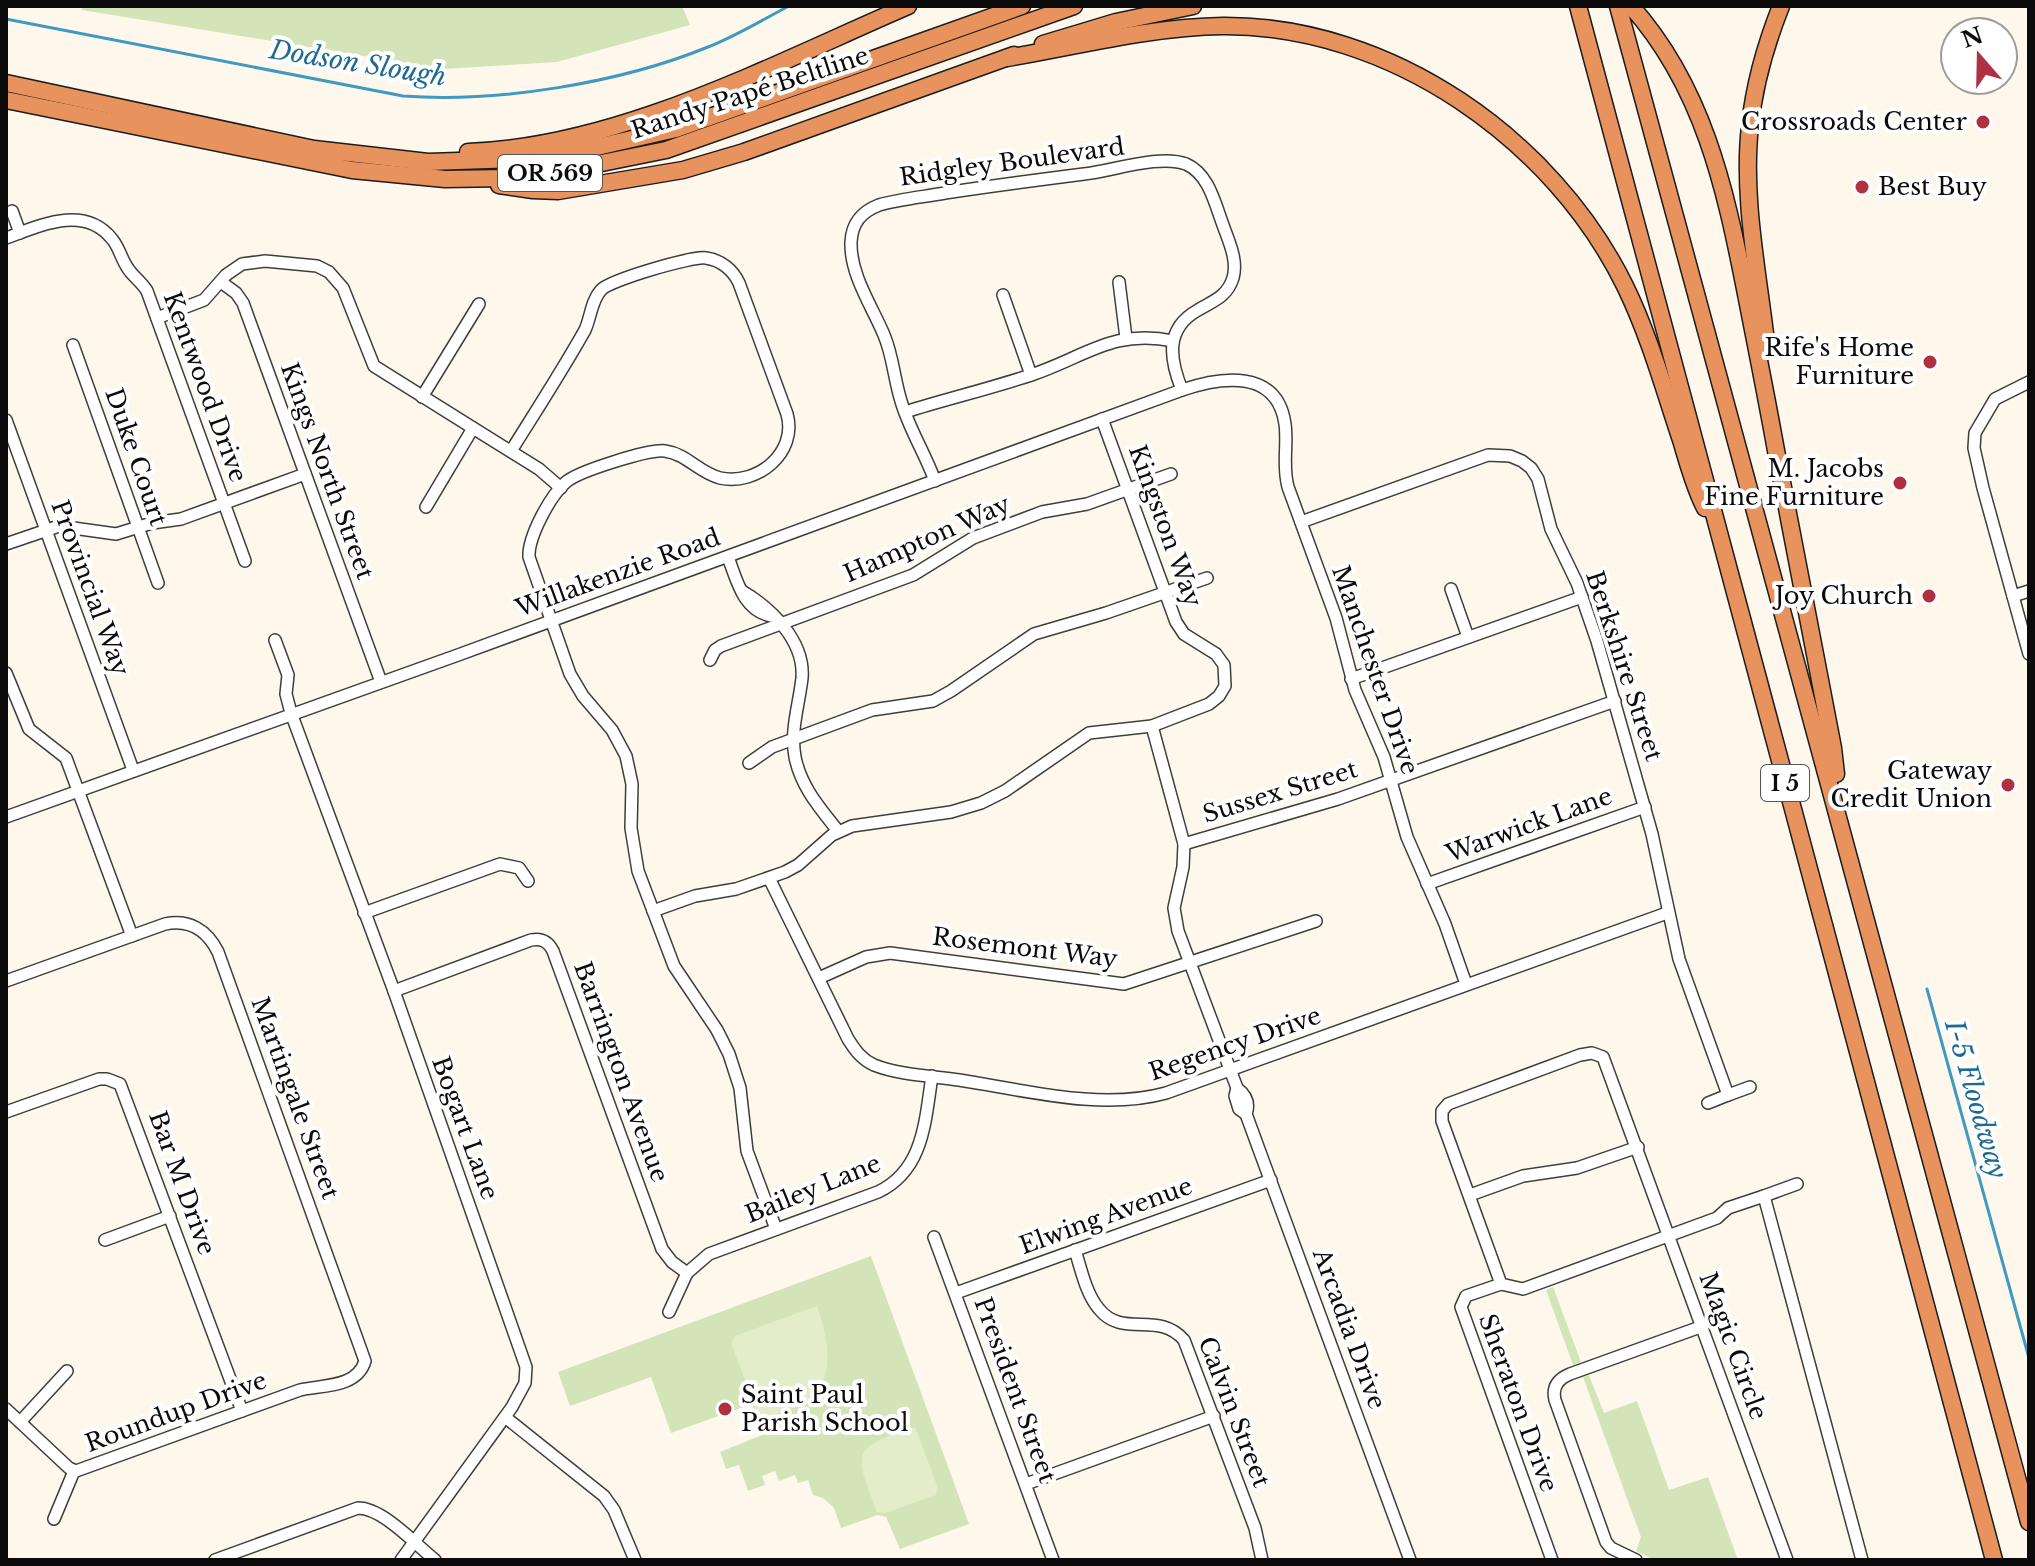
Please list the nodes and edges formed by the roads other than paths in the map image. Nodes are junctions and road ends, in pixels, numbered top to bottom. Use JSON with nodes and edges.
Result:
{"nodes":[{"id":1,"x":908,"y":6,"type":"edge"},
{"id":2,"x":987,"y":6,"type":"edge"},
{"id":3,"x":1022,"y":6,"type":"edge"},
{"id":4,"x":1074,"y":6,"type":"edge"},
{"id":5,"x":1193,"y":6,"type":"edge"},
{"id":6,"x":1578,"y":6,"type":"edge"},
{"id":7,"x":1618,"y":6,"type":"edge"},
{"id":8,"x":1631,"y":6,"type":"edge"},
{"id":9,"x":1781,"y":6,"type":"edge"},
{"id":10,"x":939,"y":35,"type":"junction"},
{"id":11,"x":1007,"y":58,"type":"junction"},
{"id":12,"x":6,"y":83,"type":"edge"},
{"id":13,"x":6,"y":100,"type":"edge"},
{"id":14,"x":219,"y":130,"type":"junction"},
{"id":15,"x":474,"y":178,"type":"junction"},
{"id":16,"x":12,"y":211,"type":"dead end"},
{"id":17,"x":843,"y":216,"type":"dead end"},
{"id":18,"x":856,"y":223,"type":"junction"},
{"id":19,"x":20,"y":233,"type":"junction"},
{"id":20,"x":6,"y":238,"type":"edge"},
{"id":21,"x":221,"y":282,"type":"junction"},
{"id":22,"x":1119,"y":282,"type":"dead end"},
{"id":23,"x":1003,"y":295,"type":"dead end"},
{"id":24,"x":479,"y":304,"type":"dead end"},
{"id":25,"x":157,"y":318,"type":"junction"},
{"id":26,"x":1126,"y":338,"type":"junction"},
{"id":27,"x":1173,"y":341,"type":"junction"},
{"id":28,"x":73,"y":345,"type":"dead end"},
{"id":29,"x":1031,"y":375,"type":"junction"},
{"id":30,"x":1246,"y":380,"type":"joint"},
{"id":31,"x":2029,"y":382,"type":"edge"},
{"id":32,"x":1182,"y":390,"type":"junction"},
{"id":33,"x":422,"y":397,"type":"junction"},
{"id":34,"x":1770,"y":411,"type":"junction"},
{"id":35,"x":905,"y":412,"type":"junction"},
{"id":36,"x":1102,"y":419,"type":"junction"},
{"id":37,"x":6,"y":420,"type":"edge"},
{"id":38,"x":473,"y":428,"type":"junction"},
{"id":39,"x":511,"y":451,"type":"junction"},
{"id":40,"x":305,"y":474,"type":"junction"},
{"id":41,"x":1171,"y":474,"type":"dead end"},
{"id":42,"x":935,"y":481,"type":"junction"},
{"id":43,"x":561,"y":488,"type":"junction"},
{"id":44,"x":1127,"y":489,"type":"junction"},
{"id":45,"x":224,"y":503,"type":"junction"},
{"id":46,"x":426,"y":507,"type":"dead end"},
{"id":47,"x":1301,"y":522,"type":"junction"},
{"id":48,"x":137,"y":528,"type":"junction"},
{"id":49,"x":46,"y":529,"type":"junction"},
{"id":50,"x":1717,"y":531,"type":"junction"},
{"id":51,"x":6,"y":544,"type":"edge"},
{"id":52,"x":728,"y":557,"type":"junction"},
{"id":53,"x":245,"y":561,"type":"dead end"},
{"id":54,"x":1207,"y":578,"type":"dead end"},
{"id":55,"x":158,"y":583,"type":"dead end"},
{"id":56,"x":1451,"y":589,"type":"dead end"},
{"id":57,"x":2029,"y":591,"type":"edge"},
{"id":58,"x":1165,"y":592,"type":"junction"},
{"id":59,"x":2013,"y":596,"type":"junction"},
{"id":60,"x":1582,"y":597,"type":"junction"},
{"id":61,"x":776,"y":620,"type":"junction"},
{"id":62,"x":550,"y":621,"type":"junction"},
{"id":63,"x":1468,"y":637,"type":"junction"},
{"id":64,"x":275,"y":640,"type":"dead end"},
{"id":65,"x":2029,"y":654,"type":"edge"},
{"id":66,"x":710,"y":660,"type":"dead end"},
{"id":67,"x":6,"y":673,"type":"edge"},
{"id":68,"x":1351,"y":679,"type":"junction"},
{"id":69,"x":381,"y":682,"type":"junction"},
{"id":70,"x":1615,"y":701,"type":"junction"},
{"id":71,"x":291,"y":713,"type":"junction"},
{"id":72,"x":1152,"y":726,"type":"junction"},
{"id":73,"x":793,"y":739,"type":"junction"},
{"id":74,"x":749,"y":763,"type":"dead end"},
{"id":75,"x":133,"y":770,"type":"junction"},
{"id":76,"x":1391,"y":780,"type":"junction"},
{"id":77,"x":78,"y":790,"type":"junction"},
{"id":78,"x":1645,"y":807,"type":"junction"},
{"id":79,"x":6,"y":817,"type":"edge"},
{"id":80,"x":1840,"y":823,"type":"junction"},
{"id":81,"x":838,"y":831,"type":"junction"},
{"id":82,"x":1184,"y":844,"type":"junction"},
{"id":83,"x":769,"y":878,"type":"junction"},
{"id":84,"x":528,"y":881,"type":"dead end"},
{"id":85,"x":1427,"y":884,"type":"junction"},
{"id":86,"x":653,"y":911,"type":"junction"},
{"id":87,"x":364,"y":913,"type":"junction"},
{"id":88,"x":1667,"y":913,"type":"junction"},
{"id":89,"x":1316,"y":921,"type":"dead end"},
{"id":90,"x":132,"y":936,"type":"junction"},
{"id":91,"x":1190,"y":964,"type":"junction"},
{"id":92,"x":819,"y":978,"type":"junction"},
{"id":93,"x":6,"y":981,"type":"edge"},
{"id":94,"x":1466,"y":984,"type":"junction"},
{"id":95,"x":394,"y":991,"type":"junction"},
{"id":96,"x":1231,"y":1070,"type":"junction"},
{"id":97,"x":932,"y":1076,"type":"junction"},
{"id":98,"x":1750,"y":1087,"type":"dead end"},
{"id":99,"x":1728,"y":1095,"type":"junction"},
{"id":100,"x":1708,"y":1103,"type":"dead end"},
{"id":101,"x":6,"y":1112,"type":"edge"},
{"id":102,"x":1638,"y":1147,"type":"junction"},
{"id":103,"x":1271,"y":1180,"type":"junction"},
{"id":104,"x":1797,"y":1184,"type":"dead end"},
{"id":105,"x":1470,"y":1195,"type":"junction"},
{"id":106,"x":1764,"y":1196,"type":"junction"},
{"id":107,"x":170,"y":1216,"type":"junction"},
{"id":108,"x":776,"y":1229,"type":"junction"},
{"id":109,"x":1670,"y":1235,"type":"junction"},
{"id":110,"x":934,"y":1237,"type":"dead end"},
{"id":111,"x":105,"y":1240,"type":"dead end"},
{"id":112,"x":1075,"y":1250,"type":"junction"},
{"id":113,"x":687,"y":1273,"type":"junction"},
{"id":114,"x":1501,"y":1284,"type":"junction"},
{"id":115,"x":956,"y":1293,"type":"junction"},
{"id":116,"x":669,"y":1312,"type":"dead end"},
{"id":117,"x":1703,"y":1326,"type":"junction"},
{"id":118,"x":364,"y":1354,"type":"joint"},
{"id":119,"x":67,"y":1371,"type":"dead end"},
{"id":120,"x":6,"y":1409,"type":"edge"},
{"id":121,"x":242,"y":1411,"type":"junction"},
{"id":122,"x":1214,"y":1416,"type":"junction"},
{"id":123,"x":505,"y":1417,"type":"junction"},
{"id":124,"x":20,"y":1422,"type":"junction"},
{"id":125,"x":74,"y":1471,"type":"junction"},
{"id":126,"x":1026,"y":1484,"type":"junction"},
{"id":127,"x":54,"y":1519,"type":"dead end"},
{"id":128,"x":2029,"y":1522,"type":"edge"},
{"id":129,"x":414,"y":1543,"type":"junction"},
{"id":130,"x":215,"y":1560,"type":"edge"},
{"id":131,"x":401,"y":1560,"type":"edge"},
{"id":132,"x":435,"y":1560,"type":"edge"},
{"id":133,"x":635,"y":1560,"type":"edge"},
{"id":134,"x":1053,"y":1560,"type":"edge"},
{"id":135,"x":1262,"y":1560,"type":"edge"},
{"id":136,"x":1410,"y":1560,"type":"edge"},
{"id":137,"x":1552,"y":1560,"type":"edge"},
{"id":138,"x":1636,"y":1560,"type":"edge"},
{"id":139,"x":1787,"y":1560,"type":"edge"},
{"id":140,"x":1862,"y":1560,"type":"edge"},
{"id":141,"x":1994,"y":1560,"type":"edge"}],
"edges":[{"from":1,"to":14,"type":"highway"},
{"from":2,"to":10,"type":"highway"},
{"from":3,"to":10,"type":"highway","name":"Randy Papé Beltline","number":"OR 569"},
{"from":4,"to":15,"type":"highway","name":"Randy Papé Beltline","number":"OR 569"},
{"from":5,"to":11,"type":"highway"},
{"from":6,"to":50,"type":"highway","number":"I 5"},
{"from":7,"to":80,"type":"highway","number":"I 5"},
{"from":8,"to":34,"type":"highway"},
{"from":9,"to":34,"type":"highway"},
{"from":10,"to":14,"type":"highway","name":"Randy Papé Beltline","number":"OR 569"},
{"from":11,"to":15,"type":"highway"},
{"from":11,"to":50,"type":"highway"},
{"from":12,"to":14,"type":"highway","name":"Randy Papé Beltline","number":"OR 569"},
{"from":13,"to":15,"type":"highway","name":"Randy Papé Beltline","number":"OR 569"},
{"from":16,"to":19,"type":"street"},
{"from":17,"to":18,"type":"street"},
{"from":18,"to":27,"type":"street","name":"Ridgley Boulevard"},
{"from":18,"to":35,"type":"street"},
{"from":19,"to":20,"type":"street","name":"Kentwood Drive"},
{"from":19,"to":25,"type":"street","name":"Kentwood Drive"},
{"from":21,"to":25,"type":"street"},
{"from":21,"to":33,"type":"street"},
{"from":21,"to":40,"type":"street","name":"Kings North Street"},
{"from":22,"to":26,"type":"street"},
{"from":23,"to":29,"type":"street"},
{"from":24,"to":33,"type":"street"},
{"from":25,"to":45,"type":"street","name":"Kentwood Drive"},
{"from":26,"to":27,"type":"street"},
{"from":26,"to":29,"type":"street"},
{"from":27,"to":32,"type":"street"},
{"from":28,"to":48,"type":"street","name":"Duke Court"},
{"from":29,"to":35,"type":"street"},
{"from":30,"to":32,"type":"street","name":"Willakenzie Road"},
{"from":30,"to":47,"type":"street","name":"Manchester Drive"},
{"from":31,"to":59,"type":"street"},
{"from":32,"to":36,"type":"street","name":"Willakenzie Road"},
{"from":33,"to":38,"type":"street"},
{"from":34,"to":80,"type":"highway"},
{"from":35,"to":42,"type":"street"},
{"from":36,"to":42,"type":"street","name":"Willakenzie Road"},
{"from":36,"to":44,"type":"street","name":"Kingston Way"},
{"from":37,"to":49,"type":"street","name":"Provincial Way"},
{"from":38,"to":39,"type":"street"},
{"from":38,"to":46,"type":"street"},
{"from":39,"to":43,"type":"street"},
{"from":39,"to":43,"type":"street"},
{"from":40,"to":45,"type":"street"},
{"from":40,"to":69,"type":"street","name":"Kings North Street"},
{"from":41,"to":44,"type":"street","name":"Hampton Way"},
{"from":42,"to":52,"type":"street","name":"Willakenzie Road"},
{"from":43,"to":62,"type":"street"},
{"from":44,"to":58,"type":"street","name":"Kingston Way"},
{"from":44,"to":61,"type":"street","name":"Hampton Way"},
{"from":45,"to":48,"type":"street"},
{"from":45,"to":53,"type":"street","name":"Kentwood Drive"},
{"from":47,"to":60,"type":"street","name":"Berkshire Street"},
{"from":47,"to":68,"type":"street","name":"Manchester Drive"},
{"from":48,"to":49,"type":"street"},
{"from":48,"to":55,"type":"street","name":"Duke Court"},
{"from":49,"to":51,"type":"street"},
{"from":49,"to":75,"type":"street","name":"Provincial Way"},
{"from":50,"to":141,"type":"highway","number":"I 5"},
{"from":52,"to":61,"type":"street"},
{"from":52,"to":62,"type":"street","name":"Willakenzie Road"},
{"from":54,"to":58,"type":"street"},
{"from":56,"to":63,"type":"street"},
{"from":57,"to":59,"type":"street"},
{"from":58,"to":72,"type":"street","name":"Kingston Way"},
{"from":58,"to":73,"type":"street"},
{"from":59,"to":65,"type":"street"},
{"from":60,"to":63,"type":"street"},
{"from":60,"to":70,"type":"street","name":"Berkshire Street"},
{"from":61,"to":66,"type":"street","name":"Hampton Way"},
{"from":61,"to":73,"type":"street"},
{"from":62,"to":69,"type":"street","name":"Willakenzie Road"},
{"from":62,"to":86,"type":"street"},
{"from":63,"to":68,"type":"street"},
{"from":64,"to":71,"type":"street","name":"Bogart Lane"},
{"from":67,"to":77,"type":"street"},
{"from":68,"to":76,"type":"street","name":"Manchester Drive"},
{"from":69,"to":71,"type":"street","name":"Willakenzie Road"},
{"from":70,"to":76,"type":"street","name":"Sussex Street"},
{"from":70,"to":78,"type":"street","name":"Berkshire Street"},
{"from":71,"to":75,"type":"street","name":"Willakenzie Road"},
{"from":71,"to":87,"type":"street","name":"Bogart Lane"},
{"from":72,"to":81,"type":"street","name":"Kingston Way"},
{"from":72,"to":82,"type":"street","name":"Arcadia Drive"},
{"from":73,"to":74,"type":"street"},
{"from":73,"to":81,"type":"street"},
{"from":75,"to":77,"type":"street","name":"Willakenzie Road"},
{"from":76,"to":82,"type":"street","name":"Sussex Street"},
{"from":76,"to":85,"type":"street","name":"Manchester Drive"},
{"from":77,"to":79,"type":"street","name":"Willakenzie Road"},
{"from":77,"to":90,"type":"street"},
{"from":78,"to":85,"type":"street","name":"Warwick Lane"},
{"from":78,"to":88,"type":"street","name":"Berkshire Street"},
{"from":80,"to":128,"type":"highway","number":"I 5"},
{"from":81,"to":83,"type":"street"},
{"from":82,"to":91,"type":"street","name":"Arcadia Drive"},
{"from":83,"to":86,"type":"street"},
{"from":83,"to":92,"type":"street","name":"Regency Drive"},
{"from":84,"to":87,"type":"street"},
{"from":85,"to":94,"type":"street","name":"Manchester Drive"},
{"from":86,"to":108,"type":"street"},
{"from":87,"to":95,"type":"street","name":"Bogart Lane"},
{"from":88,"to":94,"type":"street","name":"Regency Drive"},
{"from":88,"to":99,"type":"street","name":"Berkshire Street"},
{"from":89,"to":91,"type":"street","name":"Rosemont Way"},
{"from":90,"to":93,"type":"street"},
{"from":90,"to":118,"type":"street","name":"Martingale Street"},
{"from":91,"to":92,"type":"street","name":"Rosemont Way"},
{"from":91,"to":96,"type":"street","name":"Arcadia Drive"},
{"from":92,"to":97,"type":"street","name":"Regency Drive"},
{"from":94,"to":96,"type":"street","name":"Regency Drive"},
{"from":95,"to":113,"type":"street","name":"Barrington Avenue"},
{"from":95,"to":123,"type":"street","name":"Bogart Lane"},
{"from":96,"to":97,"type":"street","name":"Regency Drive"},
{"from":96,"to":103,"type":"street","name":"Arcadia Drive"},
{"from":97,"to":108,"type":"street","name":"Bailey Lane"},
{"from":98,"to":99,"type":"street"},
{"from":99,"to":100,"type":"street"},
{"from":101,"to":107,"type":"street","name":"Bar M Drive"},
{"from":102,"to":105,"type":"street"},
{"from":102,"to":105,"type":"street","name":"Magic Circle"},
{"from":102,"to":109,"type":"street","name":"Magic Circle"},
{"from":103,"to":112,"type":"street","name":"Elwing Avenue"},
{"from":103,"to":136,"type":"street","name":"Arcadia Drive"},
{"from":104,"to":106,"type":"street"},
{"from":105,"to":114,"type":"street"},
{"from":106,"to":109,"type":"street"},
{"from":106,"to":140,"type":"street"},
{"from":107,"to":111,"type":"street"},
{"from":107,"to":121,"type":"street","name":"Bar M Drive"},
{"from":108,"to":113,"type":"street","name":"Bailey Lane"},
{"from":109,"to":114,"type":"street"},
{"from":109,"to":117,"type":"street","name":"Magic Circle"},
{"from":110,"to":115,"type":"street","name":"President Street"},
{"from":112,"to":115,"type":"street","name":"Elwing Avenue"},
{"from":112,"to":122,"type":"street","name":"Calvin Street"},
{"from":113,"to":116,"type":"street","name":"Bailey Lane"},
{"from":114,"to":137,"type":"street","name":"Sheraton Drive"},
{"from":115,"to":126,"type":"street","name":"President Street"},
{"from":117,"to":138,"type":"street"},
{"from":117,"to":139,"type":"street","name":"Magic Circle"},
{"from":118,"to":121,"type":"street","name":"Roundup Drive"},
{"from":119,"to":124,"type":"street"},
{"from":120,"to":124,"type":"street","name":"Roundup Drive"},
{"from":121,"to":125,"type":"street","name":"Roundup Drive"},
{"from":122,"to":126,"type":"street"},
{"from":122,"to":135,"type":"street","name":"Calvin Street"},
{"from":123,"to":129,"type":"street"},
{"from":123,"to":133,"type":"street"},
{"from":124,"to":125,"type":"street","name":"Roundup Drive"},
{"from":125,"to":127,"type":"street"},
{"from":126,"to":134,"type":"street","name":"President Street"},
{"from":129,"to":130,"type":"street"},
{"from":129,"to":131,"type":"street"},
{"from":129,"to":132,"type":"street"}]}
